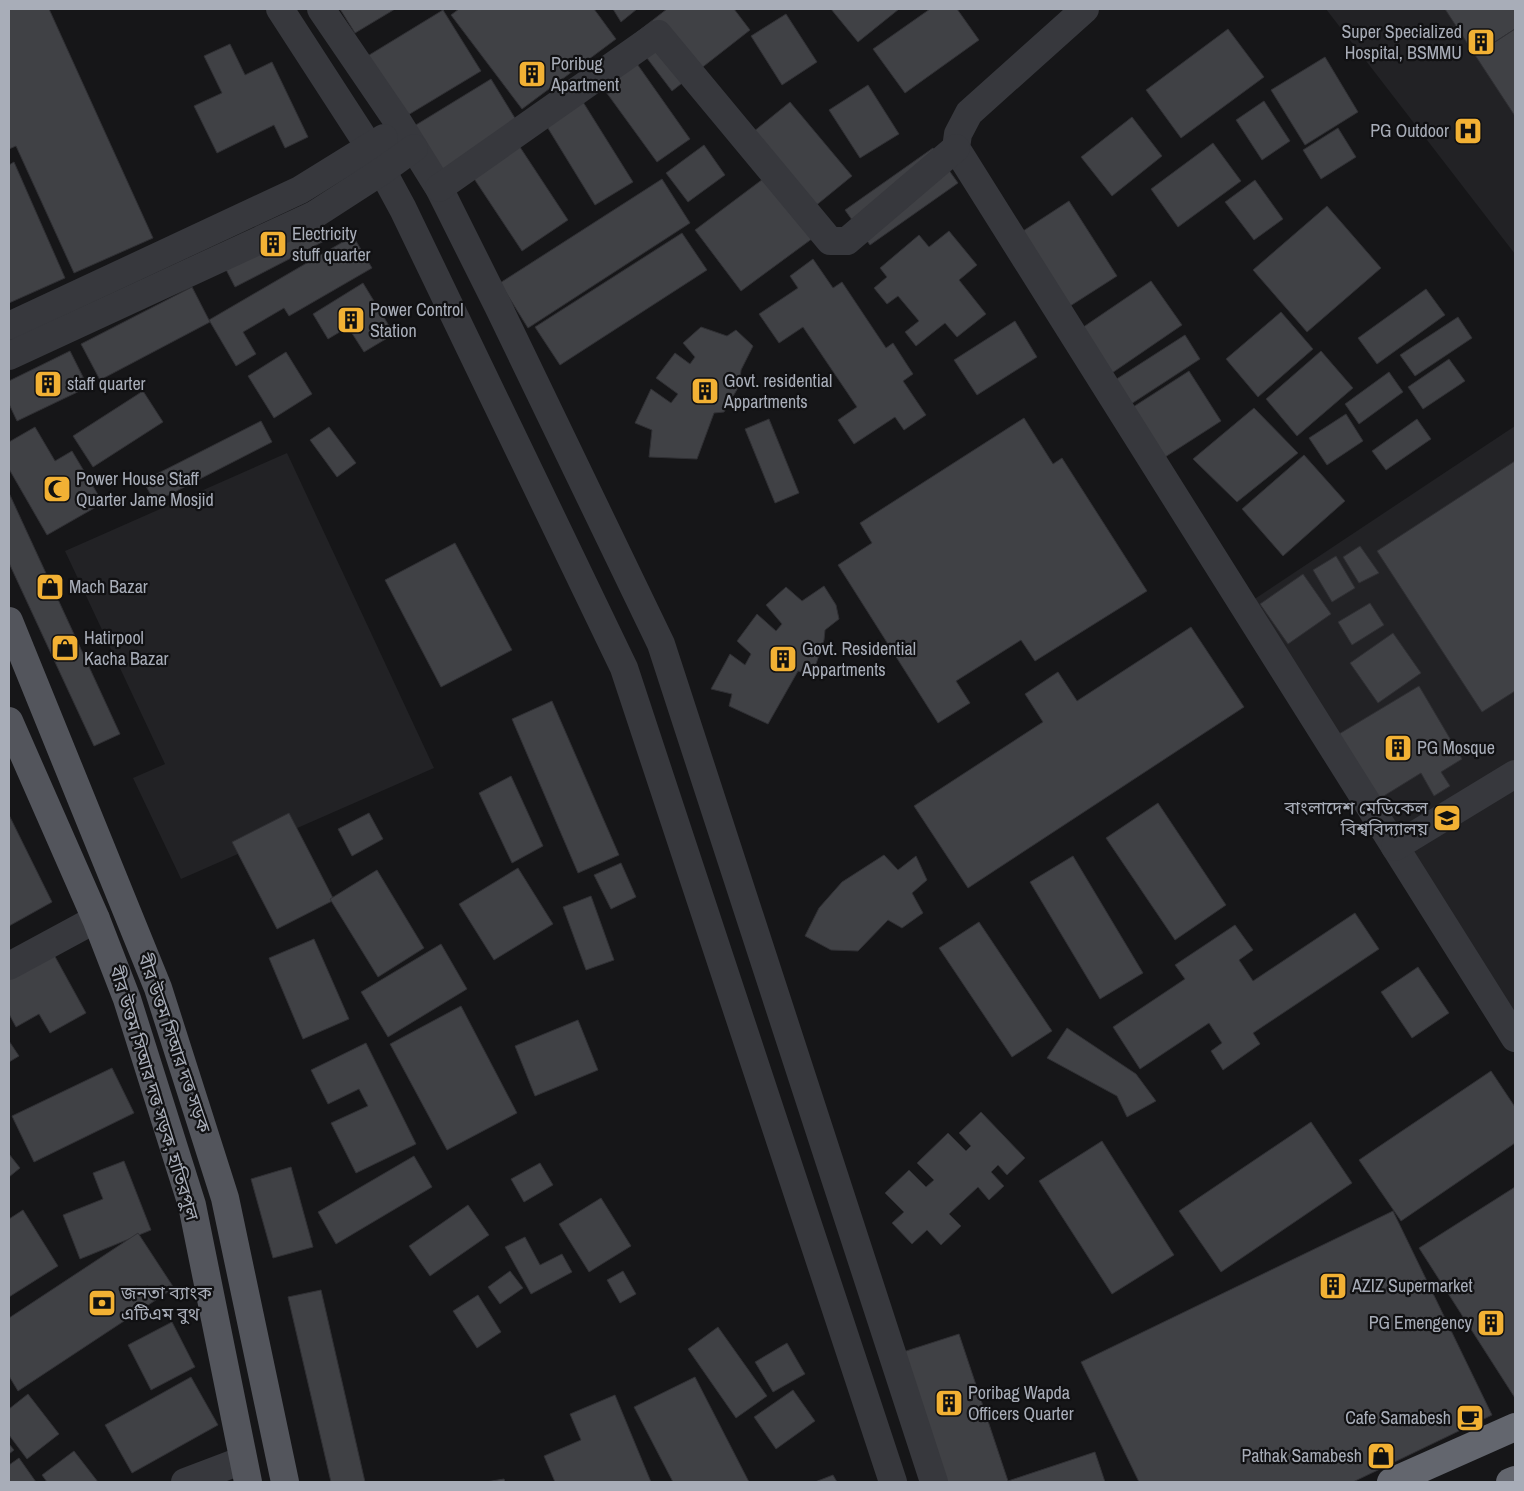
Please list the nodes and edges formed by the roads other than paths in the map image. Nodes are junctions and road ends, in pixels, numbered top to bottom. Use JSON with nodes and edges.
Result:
{"nodes":[{"id":1,"x":280,"y":9,"type":"edge"},
{"id":2,"x":321,"y":9,"type":"edge"},
{"id":3,"x":1085,"y":9,"type":"edge"},
{"id":4,"x":407,"y":137,"type":"junction"},
{"id":5,"x":956,"y":148,"type":"junction"},
{"id":6,"x":376,"y":159,"type":"junction"},
{"id":7,"x":439,"y":188,"type":"junction"},
{"id":8,"x":9,"y":326,"type":"edge"},
{"id":9,"x":9,"y":356,"type":"edge"},
{"id":10,"x":9,"y":621,"type":"edge"},
{"id":11,"x":9,"y":721,"type":"edge"},
{"id":12,"x":688,"y":726,"type":"junction"},
{"id":13,"x":647,"y":740,"type":"junction"},
{"id":14,"x":1515,"y":774,"type":"edge"},
{"id":15,"x":1395,"y":847,"type":"junction"},
{"id":16,"x":96,"y":919,"type":"junction"},
{"id":17,"x":9,"y":966,"type":"edge"},
{"id":18,"x":1515,"y":1038,"type":"edge"},
{"id":19,"x":193,"y":1097,"type":"junction"},
{"id":20,"x":161,"y":1108,"type":"junction"},
{"id":21,"x":868,"y":1279,"type":"junction"},
{"id":22,"x":830,"y":1292,"type":"junction"},
{"id":23,"x":1515,"y":1427,"type":"edge"},
{"id":24,"x":246,"y":1471,"type":"edge"},
{"id":25,"x":1515,"y":1480,"type":"edge"},
{"id":26,"x":185,"y":1482,"type":"edge"},
{"id":27,"x":285,"y":1482,"type":"edge"},
{"id":28,"x":894,"y":1482,"type":"edge"},
{"id":29,"x":934,"y":1482,"type":"edge"},
{"id":30,"x":1391,"y":1482,"type":"edge"},
{"id":31,"x":1510,"y":1482,"type":"edge"}],
"edges":[{"from":1,"to":6,"type":"street"},
{"from":2,"to":4,"type":"street"},
{"from":3,"to":5,"type":"street"},
{"from":4,"to":6,"type":"street"},
{"from":4,"to":7,"type":"street"},
{"from":5,"to":7,"type":"street"},
{"from":5,"to":15,"type":"street"},
{"from":6,"to":8,"type":"street"},
{"from":6,"to":9,"type":"street"},
{"from":6,"to":13,"type":"street"},
{"from":7,"to":12,"type":"street"},
{"from":10,"to":19,"type":"main road","name":"বীর উত্তম সিআর দত্ত সড়ক"},
{"from":11,"to":16,"type":"main road","name":"বীর উত্তম সিআর দত্ত সড়ক, হাতিরপুল"},
{"from":12,"to":13,"type":"street"},
{"from":12,"to":21,"type":"street"},
{"from":13,"to":22,"type":"street"},
{"from":14,"to":15,"type":"street"},
{"from":15,"to":18,"type":"street"},
{"from":16,"to":17,"type":"street"},
{"from":16,"to":20,"type":"main road","name":"বীর উত্তম সিআর দত্ত সড়ক, হাতিরপুল"},
{"from":19,"to":20,"type":"main road"},
{"from":19,"to":27,"type":"main road","name":"বীর উত্তম সিআর দত্ত সড়ক"},
{"from":20,"to":24,"type":"main road","name":"বীর উত্তম সিআর দত্ত সড়ক, হাতিরপুল"},
{"from":21,"to":22,"type":"street"},
{"from":21,"to":29,"type":"street"},
{"from":22,"to":28,"type":"street"},
{"from":23,"to":30,"type":"highway"},
{"from":24,"to":26,"type":"street"},
{"from":25,"to":31,"type":"highway"}]}
